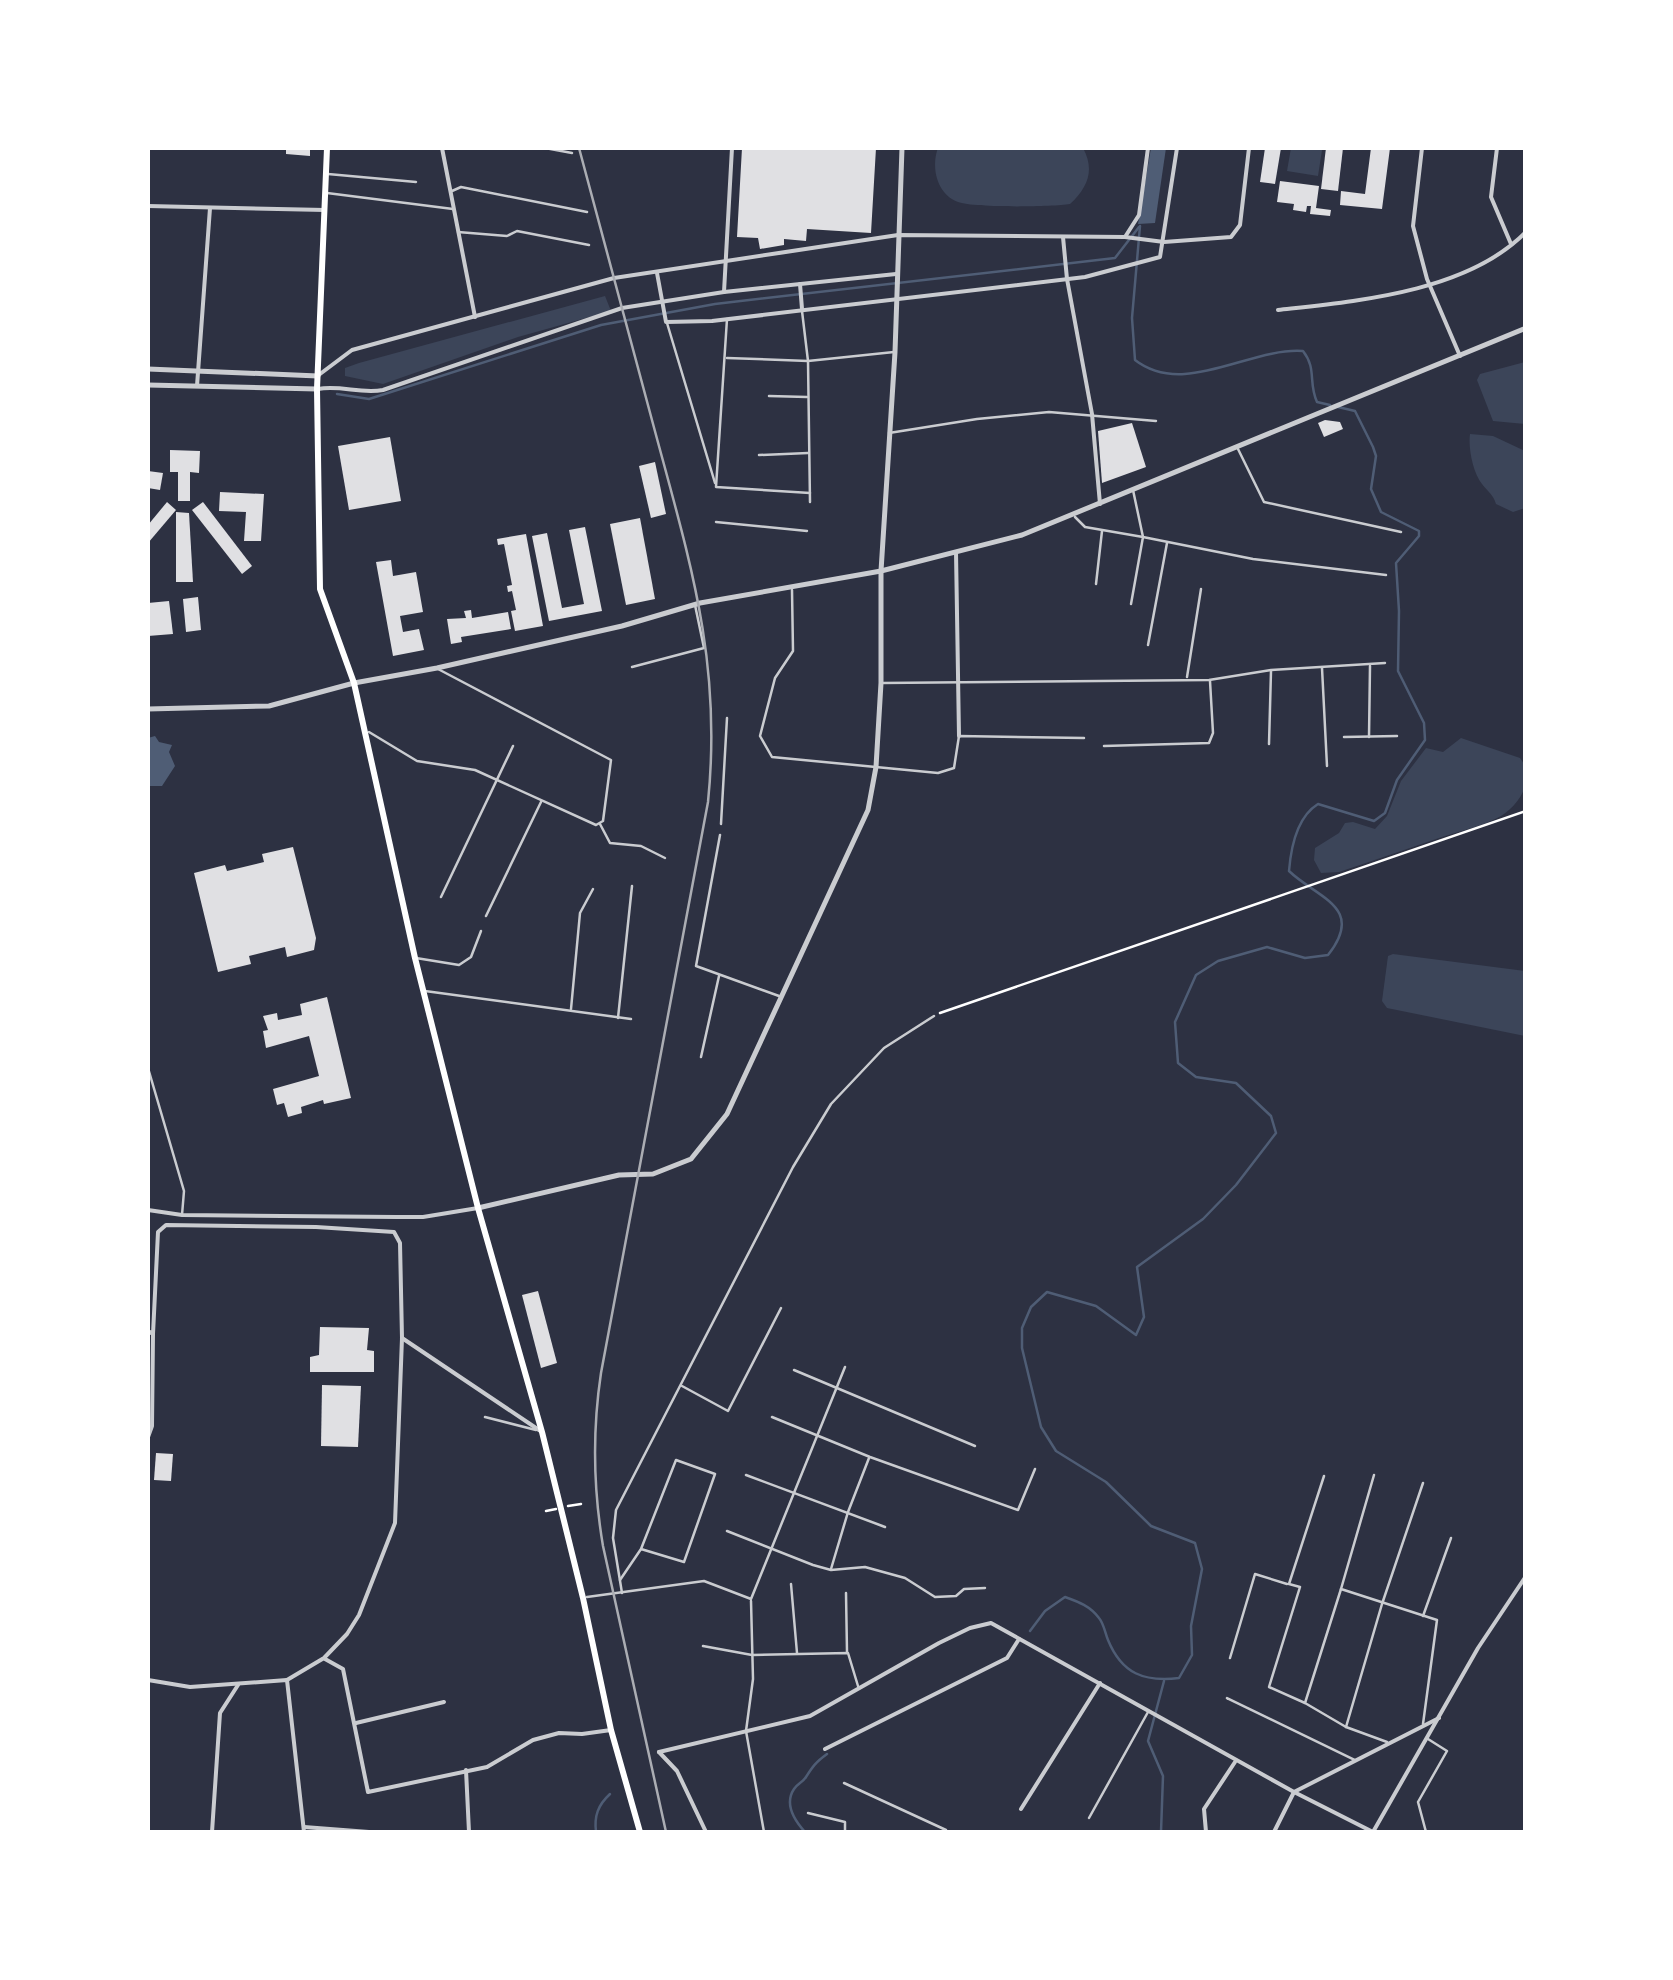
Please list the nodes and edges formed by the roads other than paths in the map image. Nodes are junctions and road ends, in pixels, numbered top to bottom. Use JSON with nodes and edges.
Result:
{"nodes":[{"id":1,"x":327,"y":148,"type":"edge"},
{"id":2,"x":442,"y":148,"type":"edge"},
{"id":3,"x":545,"y":148,"type":"edge"},
{"id":4,"x":732,"y":148,"type":"edge"},
{"id":5,"x":902,"y":148,"type":"edge"},
{"id":6,"x":1148,"y":148,"type":"edge"},
{"id":7,"x":1176,"y":148,"type":"edge"},
{"id":8,"x":1249,"y":148,"type":"edge"},
{"id":9,"x":1422,"y":148,"type":"edge"},
{"id":10,"x":1497,"y":148,"type":"edge"},
{"id":11,"x":572,"y":152,"type":"dead end"},
{"id":12,"x":326,"y":174,"type":"junction"},
{"id":13,"x":416,"y":182,"type":"dead end"},
{"id":14,"x":451,"y":191,"type":"junction"},
{"id":15,"x":326,"y":192,"type":"junction"},
{"id":16,"x":148,"y":206,"type":"edge"},
{"id":17,"x":210,"y":208,"type":"junction"},
{"id":18,"x":455,"y":209,"type":"junction"},
{"id":19,"x":326,"y":210,"type":"junction"},
{"id":20,"x":587,"y":212,"type":"dead end"},
{"id":21,"x":458,"y":232,"type":"junction"},
{"id":22,"x":1526,"y":232,"type":"edge"},
{"id":23,"x":898,"y":234,"type":"junction"},
{"id":24,"x":1063,"y":237,"type":"junction"},
{"id":25,"x":1125,"y":238,"type":"junction"},
{"id":26,"x":1164,"y":242,"type":"junction"},
{"id":27,"x":1511,"y":244,"type":"junction"},
{"id":28,"x":590,"y":245,"type":"dead end"},
{"id":29,"x":725,"y":264,"type":"junction"},
{"id":30,"x":657,"y":272,"type":"junction"},
{"id":31,"x":896,"y":274,"type":"junction"},
{"id":32,"x":1068,"y":280,"type":"junction"},
{"id":33,"x":800,"y":284,"type":"junction"},
{"id":34,"x":1430,"y":285,"type":"junction"},
{"id":35,"x":724,"y":292,"type":"junction"},
{"id":36,"x":895,"y":298,"type":"junction"},
{"id":37,"x":664,"y":304,"type":"junction"},
{"id":38,"x":802,"y":310,"type":"junction"},
{"id":39,"x":1278,"y":310,"type":"dead end"},
{"id":40,"x":476,"y":317,"type":"junction"},
{"id":41,"x":727,"y":319,"type":"junction"},
{"id":42,"x":666,"y":322,"type":"junction"},
{"id":43,"x":1526,"y":328,"type":"edge"},
{"id":44,"x":895,"y":352,"type":"junction"},
{"id":45,"x":1460,"y":356,"type":"junction"},
{"id":46,"x":726,"y":358,"type":"junction"},
{"id":47,"x":808,"y":360,"type":"junction"},
{"id":48,"x":148,"y":369,"type":"edge"},
{"id":49,"x":198,"y":372,"type":"junction"},
{"id":50,"x":318,"y":376,"type":"junction"},
{"id":51,"x":148,"y":385,"type":"edge"},
{"id":52,"x":197,"y":386,"type":"junction"},
{"id":53,"x":317,"y":389,"type":"junction"},
{"id":54,"x":769,"y":396,"type":"dead end"},
{"id":55,"x":809,"y":397,"type":"junction"},
{"id":56,"x":1092,"y":414,"type":"junction"},
{"id":57,"x":1156,"y":420,"type":"dead end"},
{"id":58,"x":889,"y":433,"type":"junction"},
{"id":59,"x":1238,"y":448,"type":"junction"},
{"id":60,"x":810,"y":454,"type":"junction"},
{"id":61,"x":760,"y":455,"type":"dead end"},
{"id":62,"x":716,"y":487,"type":"junction"},
{"id":63,"x":1134,"y":490,"type":"junction"},
{"id":64,"x":810,"y":492,"type":"junction"},
{"id":65,"x":810,"y":502,"type":"dead end"},
{"id":66,"x":1100,"y":504,"type":"junction"},
{"id":67,"x":1074,"y":516,"type":"junction"},
{"id":68,"x":716,"y":522,"type":"dead end"},
{"id":69,"x":807,"y":531,"type":"dead end"},
{"id":70,"x":1102,"y":531,"type":"junction"},
{"id":71,"x":1401,"y":532,"type":"dead end"},
{"id":72,"x":1144,"y":537,"type":"junction"},
{"id":73,"x":1167,"y":543,"type":"junction"},
{"id":74,"x":956,"y":552,"type":"junction"},
{"id":75,"x":881,"y":571,"type":"junction"},
{"id":76,"x":1386,"y":575,"type":"dead end"},
{"id":77,"x":1096,"y":584,"type":"dead end"},
{"id":78,"x":792,"y":588,"type":"junction"},
{"id":79,"x":1200,"y":589,"type":"dead end"},
{"id":80,"x":696,"y":604,"type":"junction"},
{"id":81,"x":1131,"y":604,"type":"dead end"},
{"id":82,"x":1148,"y":645,"type":"dead end"},
{"id":83,"x":1370,"y":664,"type":"junction"},
{"id":84,"x":1384,"y":664,"type":"dead end"},
{"id":85,"x":632,"y":667,"type":"dead end"},
{"id":86,"x":1322,"y":667,"type":"junction"},
{"id":87,"x":437,"y":668,"type":"junction"},
{"id":88,"x":1271,"y":670,"type":"junction"},
{"id":89,"x":1186,"y":678,"type":"junction"},
{"id":90,"x":1210,"y":680,"type":"junction"},
{"id":91,"x":881,"y":682,"type":"junction"},
{"id":92,"x":958,"y":682,"type":"junction"},
{"id":93,"x":354,"y":683,"type":"junction"},
{"id":94,"x":148,"y":709,"type":"edge"},
{"id":95,"x":727,"y":718,"type":"dead end"},
{"id":96,"x":363,"y":729,"type":"junction"},
{"id":97,"x":959,"y":736,"type":"junction"},
{"id":98,"x":1398,"y":736,"type":"dead end"},
{"id":99,"x":1344,"y":737,"type":"dead end"},
{"id":100,"x":1369,"y":737,"type":"junction"},
{"id":101,"x":1084,"y":738,"type":"dead end"},
{"id":102,"x":1269,"y":744,"type":"dead end"},
{"id":103,"x":512,"y":746,"type":"dead end"},
{"id":104,"x":1104,"y":746,"type":"dead end"},
{"id":105,"x":1328,"y":766,"type":"dead end"},
{"id":106,"x":876,"y":767,"type":"junction"},
{"id":107,"x":497,"y":781,"type":"junction"},
{"id":108,"x":542,"y":800,"type":"junction"},
{"id":109,"x":599,"y":823,"type":"junction"},
{"id":110,"x":721,"y":824,"type":"dead end"},
{"id":111,"x":720,"y":835,"type":"dead end"},
{"id":112,"x":665,"y":858,"type":"dead end"},
{"id":113,"x":632,"y":886,"type":"dead end"},
{"id":114,"x":593,"y":889,"type":"dead end"},
{"id":115,"x":441,"y":896,"type":"dead end"},
{"id":116,"x":486,"y":916,"type":"dead end"},
{"id":117,"x":481,"y":931,"type":"dead end"},
{"id":118,"x":414,"y":958,"type":"junction"},
{"id":119,"x":719,"y":975,"type":"junction"},
{"id":120,"x":423,"y":991,"type":"junction"},
{"id":121,"x":780,"y":997,"type":"junction"},
{"id":122,"x":571,"y":1011,"type":"junction"},
{"id":123,"x":934,"y":1016,"type":"road end"},
{"id":124,"x":618,"y":1018,"type":"junction"},
{"id":125,"x":631,"y":1020,"type":"dead end"},
{"id":126,"x":702,"y":1057,"type":"dead end"},
{"id":127,"x":148,"y":1068,"type":"edge"},
{"id":128,"x":478,"y":1208,"type":"junction"},
{"id":129,"x":148,"y":1210,"type":"edge"},
{"id":130,"x":182,"y":1216,"type":"junction"},
{"id":131,"x":780,"y":1308,"type":"dead end"},
{"id":132,"x":150,"y":1332,"type":"edge"},
{"id":133,"x":402,"y":1338,"type":"junction"},
{"id":134,"x":844,"y":1368,"type":"dead end"},
{"id":135,"x":794,"y":1370,"type":"dead end"},
{"id":136,"x":681,"y":1386,"type":"junction"},
{"id":137,"x":836,"y":1387,"type":"junction"},
{"id":138,"x":772,"y":1416,"type":"dead end"},
{"id":139,"x":485,"y":1417,"type":"dead end"},
{"id":140,"x":542,"y":1432,"type":"junction"},
{"id":141,"x":816,"y":1432,"type":"junction"},
{"id":142,"x":148,"y":1437,"type":"edge"},
{"id":143,"x":975,"y":1446,"type":"dead end"},
{"id":144,"x":870,"y":1457,"type":"junction"},
{"id":145,"x":1034,"y":1468,"type":"dead end"},
{"id":146,"x":746,"y":1475,"type":"dead end"},
{"id":147,"x":1324,"y":1476,"type":"dead end"},
{"id":148,"x":1374,"y":1476,"type":"dead end"},
{"id":149,"x":1423,"y":1483,"type":"dead end"},
{"id":150,"x":794,"y":1492,"type":"junction"},
{"id":151,"x":848,"y":1512,"type":"junction"},
{"id":152,"x":885,"y":1527,"type":"dead end"},
{"id":153,"x":728,"y":1531,"type":"dead end"},
{"id":154,"x":1451,"y":1538,"type":"dead end"},
{"id":155,"x":772,"y":1548,"type":"junction"},
{"id":156,"x":641,"y":1550,"type":"junction"},
{"id":157,"x":831,"y":1570,"type":"junction"},
{"id":158,"x":1526,"y":1576,"type":"edge"},
{"id":159,"x":620,"y":1582,"type":"junction"},
{"id":160,"x":791,"y":1584,"type":"dead end"},
{"id":161,"x":1288,"y":1584,"type":"junction"},
{"id":162,"x":985,"y":1588,"type":"dead end"},
{"id":163,"x":1341,"y":1589,"type":"junction"},
{"id":164,"x":622,"y":1593,"type":"junction"},
{"id":165,"x":846,"y":1593,"type":"dead end"},
{"id":166,"x":583,"y":1598,"type":"junction"},
{"id":167,"x":750,"y":1599,"type":"junction"},
{"id":168,"x":1382,"y":1604,"type":"junction"},
{"id":169,"x":1422,"y":1618,"type":"junction"},
{"id":170,"x":1020,"y":1638,"type":"junction"},
{"id":171,"x":703,"y":1646,"type":"dead end"},
{"id":172,"x":848,"y":1653,"type":"junction"},
{"id":173,"x":797,"y":1654,"type":"junction"},
{"id":174,"x":752,"y":1655,"type":"junction"},
{"id":175,"x":324,"y":1658,"type":"junction"},
{"id":176,"x":1230,"y":1658,"type":"dead end"},
{"id":177,"x":148,"y":1680,"type":"edge"},
{"id":178,"x":287,"y":1680,"type":"junction"},
{"id":179,"x":1100,"y":1683,"type":"junction"},
{"id":180,"x":238,"y":1685,"type":"junction"},
{"id":181,"x":858,"y":1686,"type":"junction"},
{"id":182,"x":1228,"y":1698,"type":"dead end"},
{"id":183,"x":444,"y":1702,"type":"dead end"},
{"id":184,"x":1304,"y":1703,"type":"junction"},
{"id":185,"x":1148,"y":1711,"type":"junction"},
{"id":186,"x":1439,"y":1718,"type":"junction"},
{"id":187,"x":356,"y":1723,"type":"junction"},
{"id":188,"x":1423,"y":1724,"type":"junction"},
{"id":189,"x":1346,"y":1727,"type":"junction"},
{"id":190,"x":611,"y":1730,"type":"junction"},
{"id":191,"x":746,"y":1731,"type":"junction"},
{"id":192,"x":1427,"y":1739,"type":"junction"},
{"id":193,"x":1388,"y":1742,"type":"junction"},
{"id":194,"x":825,"y":1749,"type":"dead end"},
{"id":195,"x":1236,"y":1760,"type":"junction"},
{"id":196,"x":1356,"y":1760,"type":"junction"},
{"id":197,"x":466,"y":1770,"type":"junction"},
{"id":198,"x":844,"y":1783,"type":"dead end"},
{"id":199,"x":1294,"y":1792,"type":"junction"},
{"id":200,"x":1021,"y":1809,"type":"dead end"},
{"id":201,"x":808,"y":1813,"type":"dead end"},
{"id":202,"x":1089,"y":1818,"type":"dead end"},
{"id":203,"x":304,"y":1830,"type":"edge"},
{"id":204,"x":212,"y":1832,"type":"edge"},
{"id":205,"x":369,"y":1832,"type":"edge"},
{"id":206,"x":470,"y":1832,"type":"edge"},
{"id":207,"x":640,"y":1832,"type":"edge"},
{"id":208,"x":706,"y":1832,"type":"edge"},
{"id":209,"x":764,"y":1832,"type":"edge"},
{"id":210,"x":844,"y":1832,"type":"edge"},
{"id":211,"x":945,"y":1832,"type":"edge"},
{"id":212,"x":1206,"y":1832,"type":"edge"},
{"id":213,"x":1274,"y":1832,"type":"edge"},
{"id":214,"x":1373,"y":1832,"type":"edge"},
{"id":215,"x":1426,"y":1832,"type":"edge"}],
"edges":[{"from":1,"to":12,"type":"main road"},
{"from":2,"to":14,"type":"street"},
{"from":3,"to":11,"type":"lane"},
{"from":4,"to":29,"type":"street"},
{"from":5,"to":23,"type":"street"},
{"from":6,"to":25,"type":"street"},
{"from":7,"to":26,"type":"street"},
{"from":8,"to":26,"type":"street"},
{"from":9,"to":34,"type":"street"},
{"from":10,"to":27,"type":"street"},
{"from":12,"to":13,"type":"lane"},
{"from":12,"to":15,"type":"main road"},
{"from":14,"to":18,"type":"street"},
{"from":14,"to":20,"type":"lane"},
{"from":15,"to":18,"type":"lane"},
{"from":15,"to":19,"type":"main road"},
{"from":16,"to":17,"type":"street"},
{"from":17,"to":19,"type":"street"},
{"from":17,"to":49,"type":"street"},
{"from":18,"to":21,"type":"street"},
{"from":19,"to":50,"type":"main road"},
{"from":21,"to":28,"type":"lane"},
{"from":21,"to":40,"type":"street"},
{"from":22,"to":27,"type":"street"},
{"from":23,"to":24,"type":"street"},
{"from":23,"to":29,"type":"street"},
{"from":23,"to":31,"type":"street"},
{"from":24,"to":25,"type":"street"},
{"from":24,"to":32,"type":"street"},
{"from":25,"to":26,"type":"street"},
{"from":26,"to":32,"type":"street"},
{"from":27,"to":34,"type":"street"},
{"from":29,"to":30,"type":"street"},
{"from":29,"to":35,"type":"street"},
{"from":30,"to":37,"type":"street"},
{"from":30,"to":40,"type":"street"},
{"from":31,"to":33,"type":"street"},
{"from":31,"to":36,"type":"street"},
{"from":32,"to":36,"type":"street"},
{"from":32,"to":56,"type":"street"},
{"from":33,"to":35,"type":"street"},
{"from":33,"to":38,"type":"street"},
{"from":34,"to":39,"type":"street"},
{"from":34,"to":45,"type":"street"},
{"from":35,"to":37,"type":"street"},
{"from":36,"to":38,"type":"street"},
{"from":36,"to":44,"type":"street"},
{"from":37,"to":42,"type":"street"},
{"from":37,"to":53,"type":"street"},
{"from":38,"to":41,"type":"street"},
{"from":38,"to":47,"type":"lane"},
{"from":40,"to":50,"type":"street"},
{"from":41,"to":42,"type":"street"},
{"from":41,"to":46,"type":"lane"},
{"from":42,"to":62,"type":"lane"},
{"from":43,"to":45,"type":"street"},
{"from":44,"to":47,"type":"lane"},
{"from":44,"to":58,"type":"street"},
{"from":45,"to":59,"type":"street"},
{"from":46,"to":47,"type":"lane"},
{"from":46,"to":62,"type":"lane"},
{"from":47,"to":55,"type":"lane"},
{"from":48,"to":49,"type":"street"},
{"from":49,"to":50,"type":"street"},
{"from":49,"to":52,"type":"street"},
{"from":50,"to":53,"type":"main road"},
{"from":51,"to":52,"type":"street"},
{"from":52,"to":53,"type":"street"},
{"from":53,"to":93,"type":"main road"},
{"from":54,"to":55,"type":"lane"},
{"from":55,"to":60,"type":"lane"},
{"from":56,"to":57,"type":"lane"},
{"from":56,"to":58,"type":"lane"},
{"from":56,"to":66,"type":"street"},
{"from":58,"to":75,"type":"street"},
{"from":59,"to":63,"type":"street"},
{"from":59,"to":71,"type":"lane"},
{"from":60,"to":61,"type":"lane"},
{"from":60,"to":64,"type":"lane"},
{"from":62,"to":64,"type":"lane"},
{"from":63,"to":66,"type":"street"},
{"from":63,"to":72,"type":"lane"},
{"from":64,"to":65,"type":"lane"},
{"from":66,"to":67,"type":"street"},
{"from":67,"to":70,"type":"lane"},
{"from":67,"to":74,"type":"street"},
{"from":68,"to":69,"type":"lane"},
{"from":70,"to":72,"type":"lane"},
{"from":70,"to":77,"type":"lane"},
{"from":72,"to":73,"type":"lane"},
{"from":72,"to":81,"type":"lane"},
{"from":73,"to":76,"type":"lane"},
{"from":73,"to":82,"type":"lane"},
{"from":74,"to":75,"type":"street"},
{"from":74,"to":92,"type":"street"},
{"from":75,"to":78,"type":"street"},
{"from":75,"to":91,"type":"street"},
{"from":78,"to":80,"type":"street"},
{"from":78,"to":106,"type":"lane"},
{"from":79,"to":89,"type":"lane"},
{"from":80,"to":85,"type":"lane"},
{"from":80,"to":87,"type":"street"},
{"from":83,"to":84,"type":"lane"},
{"from":83,"to":86,"type":"lane"},
{"from":83,"to":100,"type":"lane"},
{"from":86,"to":88,"type":"lane"},
{"from":86,"to":105,"type":"lane"},
{"from":87,"to":93,"type":"street"},
{"from":87,"to":109,"type":"lane"},
{"from":88,"to":90,"type":"lane"},
{"from":88,"to":102,"type":"lane"},
{"from":89,"to":90,"type":"lane"},
{"from":89,"to":92,"type":"lane"},
{"from":90,"to":104,"type":"lane"},
{"from":91,"to":92,"type":"lane"},
{"from":91,"to":106,"type":"street"},
{"from":92,"to":97,"type":"street"},
{"from":93,"to":94,"type":"street"},
{"from":93,"to":96,"type":"main road"},
{"from":95,"to":110,"type":"lane"},
{"from":96,"to":107,"type":"lane"},
{"from":96,"to":118,"type":"main road"},
{"from":97,"to":101,"type":"lane"},
{"from":97,"to":106,"type":"lane"},
{"from":98,"to":100,"type":"lane"},
{"from":99,"to":100,"type":"lane"},
{"from":103,"to":107,"type":"lane"},
{"from":106,"to":121,"type":"street"},
{"from":107,"to":108,"type":"lane"},
{"from":107,"to":115,"type":"lane"},
{"from":108,"to":109,"type":"lane"},
{"from":108,"to":116,"type":"lane"},
{"from":109,"to":112,"type":"lane"},
{"from":111,"to":119,"type":"lane"},
{"from":113,"to":124,"type":"lane"},
{"from":114,"to":122,"type":"lane"},
{"from":117,"to":118,"type":"lane"},
{"from":118,"to":120,"type":"main road"},
{"from":119,"to":121,"type":"lane"},
{"from":119,"to":126,"type":"lane"},
{"from":120,"to":122,"type":"lane"},
{"from":120,"to":128,"type":"main road"},
{"from":121,"to":128,"type":"street"},
{"from":122,"to":124,"type":"lane"},
{"from":123,"to":136,"type":"lane"},
{"from":124,"to":125,"type":"lane"},
{"from":127,"to":130,"type":"lane"},
{"from":128,"to":130,"type":"street"},
{"from":128,"to":140,"type":"main road"},
{"from":129,"to":130,"type":"street"},
{"from":131,"to":136,"type":"lane"},
{"from":132,"to":133,"type":"street"},
{"from":132,"to":142,"type":"street"},
{"from":133,"to":140,"type":"street"},
{"from":133,"to":175,"type":"street"},
{"from":134,"to":137,"type":"lane"},
{"from":135,"to":137,"type":"lane"},
{"from":136,"to":159,"type":"lane"},
{"from":137,"to":141,"type":"lane"},
{"from":137,"to":143,"type":"lane"},
{"from":138,"to":141,"type":"lane"},
{"from":139,"to":140,"type":"lane"},
{"from":140,"to":166,"type":"main road"},
{"from":141,"to":144,"type":"lane"},
{"from":141,"to":150,"type":"lane"},
{"from":144,"to":145,"type":"lane"},
{"from":144,"to":151,"type":"lane"},
{"from":146,"to":150,"type":"lane"},
{"from":147,"to":161,"type":"lane"},
{"from":148,"to":163,"type":"lane"},
{"from":149,"to":168,"type":"lane"},
{"from":150,"to":151,"type":"lane"},
{"from":150,"to":155,"type":"lane"},
{"from":151,"to":152,"type":"lane"},
{"from":151,"to":157,"type":"lane"},
{"from":153,"to":155,"type":"lane"},
{"from":154,"to":169,"type":"lane"},
{"from":155,"to":157,"type":"lane"},
{"from":155,"to":167,"type":"lane"},
{"from":156,"to":156,"type":"lane"},
{"from":156,"to":159,"type":"lane"},
{"from":157,"to":162,"type":"lane"},
{"from":158,"to":186,"type":"street"},
{"from":159,"to":164,"type":"lane"},
{"from":160,"to":173,"type":"lane"},
{"from":161,"to":176,"type":"lane"},
{"from":161,"to":184,"type":"lane"},
{"from":163,"to":168,"type":"lane"},
{"from":163,"to":184,"type":"lane"},
{"from":164,"to":166,"type":"lane"},
{"from":164,"to":167,"type":"lane"},
{"from":165,"to":172,"type":"lane"},
{"from":166,"to":190,"type":"main road"},
{"from":167,"to":174,"type":"lane"},
{"from":168,"to":169,"type":"lane"},
{"from":168,"to":189,"type":"lane"},
{"from":169,"to":188,"type":"lane"},
{"from":170,"to":179,"type":"street"},
{"from":170,"to":181,"type":"street"},
{"from":170,"to":194,"type":"street"},
{"from":171,"to":174,"type":"lane"},
{"from":172,"to":173,"type":"lane"},
{"from":172,"to":181,"type":"lane"},
{"from":173,"to":174,"type":"lane"},
{"from":174,"to":191,"type":"lane"},
{"from":175,"to":178,"type":"street"},
{"from":175,"to":187,"type":"street"},
{"from":177,"to":180,"type":"street"},
{"from":178,"to":180,"type":"street"},
{"from":178,"to":203,"type":"street"},
{"from":179,"to":185,"type":"street"},
{"from":179,"to":200,"type":"street"},
{"from":180,"to":204,"type":"street"},
{"from":181,"to":191,"type":"street"},
{"from":182,"to":196,"type":"lane"},
{"from":183,"to":187,"type":"street"},
{"from":184,"to":189,"type":"lane"},
{"from":185,"to":195,"type":"street"},
{"from":185,"to":202,"type":"lane"},
{"from":186,"to":188,"type":"street"},
{"from":186,"to":192,"type":"street"},
{"from":187,"to":197,"type":"street"},
{"from":188,"to":193,"type":"street"},
{"from":189,"to":193,"type":"lane"},
{"from":190,"to":197,"type":"street"},
{"from":190,"to":207,"type":"main road"},
{"from":191,"to":208,"type":"street"},
{"from":191,"to":209,"type":"lane"},
{"from":192,"to":214,"type":"street"},
{"from":192,"to":215,"type":"lane"},
{"from":193,"to":196,"type":"street"},
{"from":195,"to":199,"type":"street"},
{"from":195,"to":212,"type":"street"},
{"from":196,"to":199,"type":"street"},
{"from":197,"to":206,"type":"street"},
{"from":198,"to":211,"type":"lane"},
{"from":199,"to":213,"type":"street"},
{"from":199,"to":214,"type":"street"},
{"from":201,"to":210,"type":"lane"},
{"from":203,"to":205,"type":"street"}]}
